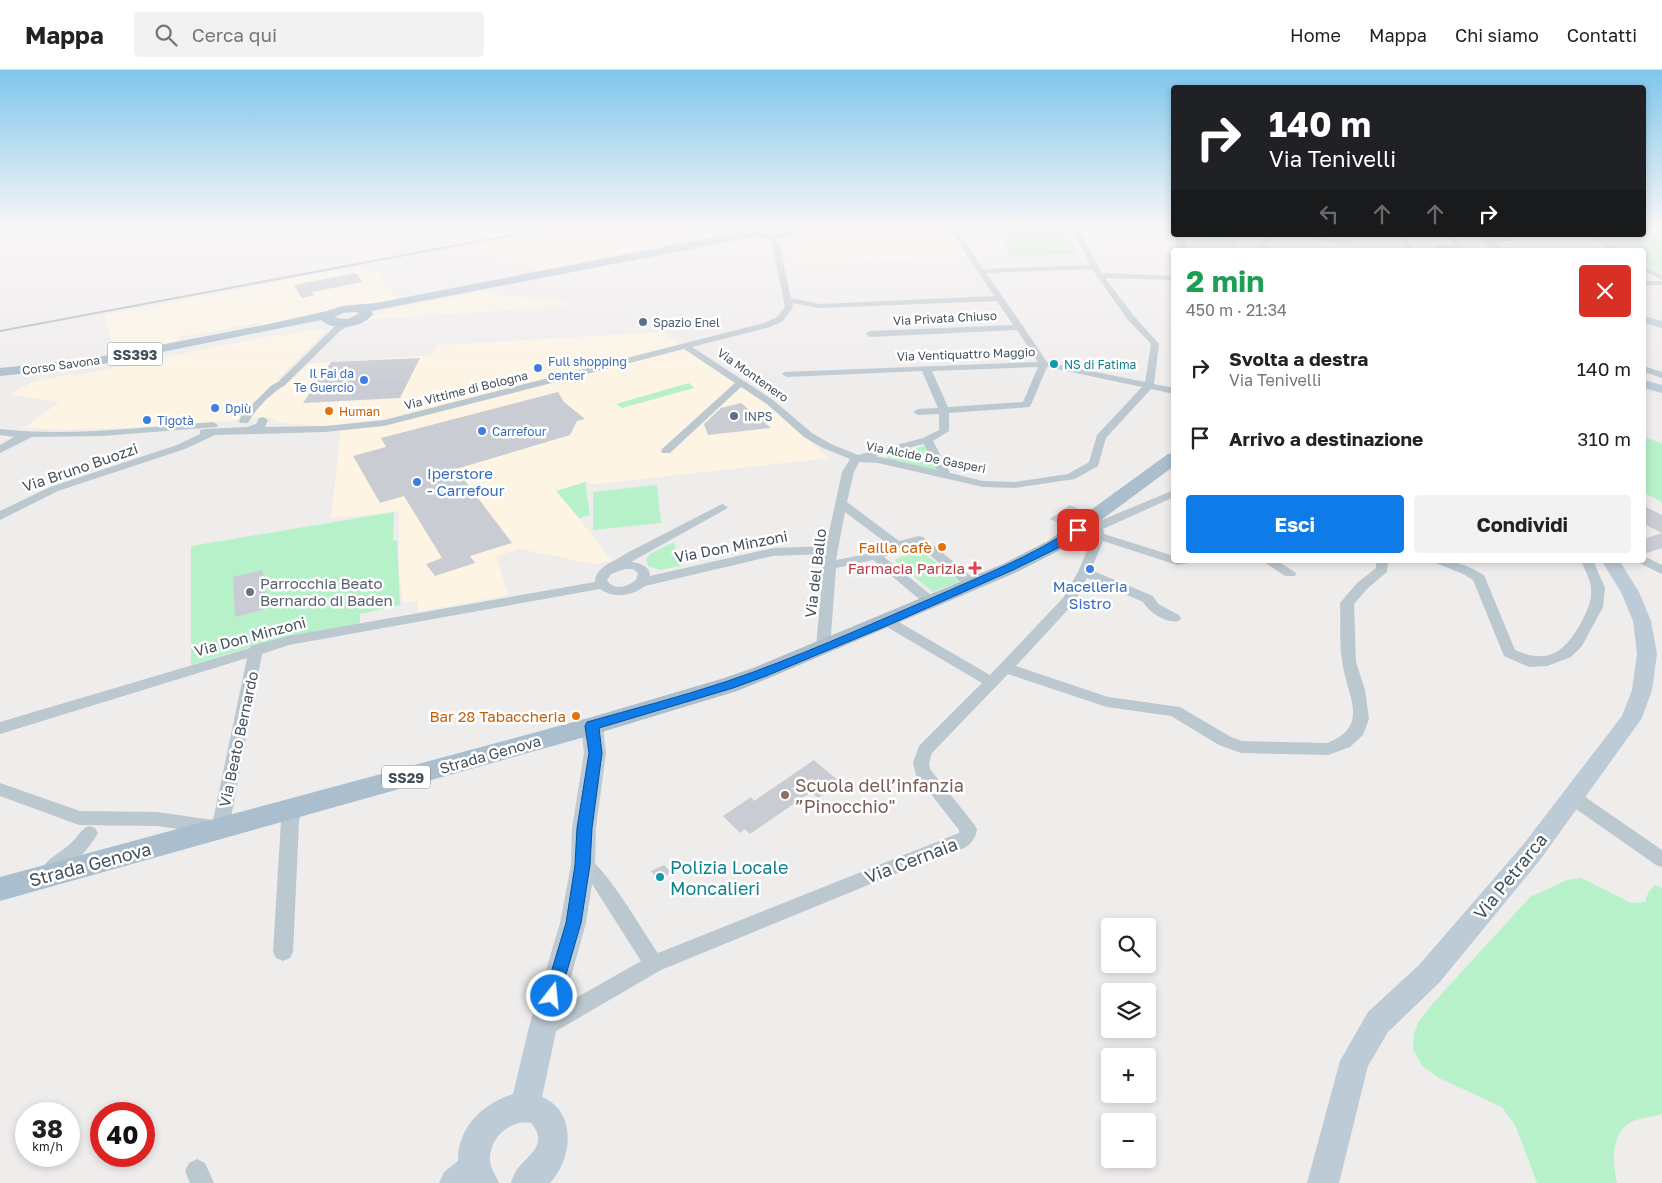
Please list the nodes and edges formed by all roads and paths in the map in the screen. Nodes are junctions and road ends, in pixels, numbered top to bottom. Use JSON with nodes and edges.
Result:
{"nodes":[{"id":1,"x":522,"y":281,"type":"edge"},
{"id":2,"x":784,"y":281,"type":"edge"},
{"id":3,"x":989,"y":281,"type":"edge"},
{"id":4,"x":1103,"y":281,"type":"edge"},
{"id":5,"x":1646,"y":283,"type":"edge"},
{"id":6,"x":1662,"y":283,"type":"edge"},
{"id":7,"x":1000,"y":298,"type":"junction"},
{"id":8,"x":787,"y":302,"type":"junction"},
{"id":9,"x":361,"y":312,"type":"junction"},
{"id":10,"x":1646,"y":320,"type":"edge"},
{"id":11,"x":333,"y":322,"type":"junction"},
{"id":12,"x":1662,"y":325,"type":"edge"},
{"id":13,"x":1021,"y":327,"type":"junction"},
{"id":14,"x":870,"y":334,"type":"dead end"},
{"id":15,"x":686,"y":346,"type":"junction"},
{"id":16,"x":1646,"y":362,"type":"edge"},
{"id":17,"x":1044,"y":364,"type":"junction"},
{"id":18,"x":1662,"y":366,"type":"edge"},
{"id":19,"x":926,"y":369,"type":"junction"},
{"id":20,"x":1646,"y":370,"type":"edge"},
{"id":21,"x":0,"y":372,"type":"edge"},
{"id":22,"x":786,"y":374,"type":"dead end"},
{"id":23,"x":1662,"y":375,"type":"edge"},
{"id":24,"x":741,"y":382,"type":"junction"},
{"id":25,"x":281,"y":384,"type":"junction"},
{"id":26,"x":1646,"y":385,"type":"edge"},
{"id":27,"x":1149,"y":386,"type":"junction"},
{"id":28,"x":1662,"y":389,"type":"edge"},
{"id":29,"x":1171,"y":390,"type":"edge"},
{"id":30,"x":944,"y":410,"type":"junction"},
{"id":31,"x":918,"y":412,"type":"dead end"},
{"id":32,"x":262,"y":420,"type":"junction"},
{"id":33,"x":244,"y":425,"type":"junction"},
{"id":34,"x":342,"y":427,"type":"junction"},
{"id":35,"x":210,"y":429,"type":"junction"},
{"id":36,"x":0,"y":432,"type":"edge"},
{"id":37,"x":26,"y":436,"type":"junction"},
{"id":38,"x":927,"y":440,"type":"junction"},
{"id":39,"x":0,"y":450,"type":"edge"},
{"id":40,"x":666,"y":451,"type":"dead end"},
{"id":41,"x":847,"y":458,"type":"junction"},
{"id":42,"x":1171,"y":461,"type":"edge"},
{"id":43,"x":945,"y":475,"type":"junction"},
{"id":44,"x":1171,"y":494,"type":"edge"},
{"id":45,"x":841,"y":503,"type":"junction"},
{"id":46,"x":722,"y":507,"type":"dead end"},
{"id":47,"x":0,"y":516,"type":"edge"},
{"id":48,"x":1094,"y":528,"type":"junction"},
{"id":49,"x":897,"y":545,"type":"junction"},
{"id":50,"x":645,"y":550,"type":"junction"},
{"id":51,"x":831,"y":550,"type":"junction"},
{"id":52,"x":876,"y":556,"type":"junction"},
{"id":53,"x":1171,"y":560,"type":"edge"},
{"id":54,"x":1646,"y":562,"type":"edge"},
{"id":55,"x":1272,"y":563,"type":"edge"},
{"id":56,"x":1382,"y":563,"type":"edge"},
{"id":57,"x":1448,"y":563,"type":"edge"},
{"id":58,"x":1473,"y":563,"type":"edge"},
{"id":59,"x":1588,"y":563,"type":"edge"},
{"id":60,"x":1612,"y":563,"type":"edge"},
{"id":61,"x":830,"y":565,"type":"junction"},
{"id":62,"x":617,"y":566,"type":"junction"},
{"id":63,"x":1662,"y":570,"type":"edge"},
{"id":64,"x":1084,"y":572,"type":"junction"},
{"id":65,"x":641,"y":573,"type":"junction"},
{"id":66,"x":1290,"y":573,"type":"dead end"},
{"id":67,"x":1479,"y":578,"type":"junction"},
{"id":68,"x":603,"y":579,"type":"junction"},
{"id":69,"x":972,"y":584,"type":"junction"},
{"id":70,"x":931,"y":602,"type":"junction"},
{"id":71,"x":1174,"y":618,"type":"dead end"},
{"id":72,"x":888,"y":621,"type":"junction"},
{"id":73,"x":823,"y":648,"type":"junction"},
{"id":74,"x":256,"y":649,"type":"junction"},
{"id":75,"x":1005,"y":668,"type":"junction"},
{"id":76,"x":991,"y":682,"type":"junction"},
{"id":77,"x":595,"y":725,"type":"junction"},
{"id":78,"x":0,"y":728,"type":"edge"},
{"id":79,"x":0,"y":789,"type":"edge"},
{"id":80,"x":1572,"y":798,"type":"junction"},
{"id":81,"x":295,"y":807,"type":"junction"},
{"id":82,"x":79,"y":818,"type":"junction"},
{"id":83,"x":157,"y":819,"type":"junction"},
{"id":84,"x":220,"y":828,"type":"junction"},
{"id":85,"x":89,"y":833,"type":"junction"},
{"id":86,"x":148,"y":848,"type":"junction"},
{"id":87,"x":1662,"y":860,"type":"edge"},
{"id":88,"x":101,"y":861,"type":"junction"},
{"id":89,"x":583,"y":865,"type":"junction"},
{"id":90,"x":27,"y":882,"type":"junction"},
{"id":91,"x":0,"y":889,"type":"edge"},
{"id":92,"x":283,"y":952,"type":"dead end"},
{"id":93,"x":654,"y":964,"type":"junction"},
{"id":94,"x":543,"y":1027,"type":"junction"},
{"id":95,"x":525,"y":1107,"type":"junction"},
{"id":96,"x":476,"y":1180,"type":"edge"},
{"id":97,"x":527,"y":1183,"type":"edge"},
{"id":98,"x":1323,"y":1183,"type":"edge"}],
"edges":[{"from":1,"to":9,"type":"main road"},
{"from":2,"to":8,"type":"street"},
{"from":3,"to":7,"type":"street"},
{"from":4,"to":27,"type":"street"},
{"from":5,"to":6,"type":"street"},
{"from":7,"to":8,"type":"street"},
{"from":7,"to":13,"type":"street"},
{"from":8,"to":15,"type":"street","name":"Via Vittime di Bologna"},
{"from":9,"to":11,"type":"main road"},
{"from":9,"to":11,"type":"main road"},
{"from":10,"to":12,"type":"street"},
{"from":11,"to":21,"type":"main road","name":"Corso Savona","number":"SS393"},
{"from":11,"to":25,"type":"street"},
{"from":13,"to":14,"type":"street","name":"Via Privata Chiuso"},
{"from":13,"to":17,"type":"street"},
{"from":15,"to":24,"type":"street","name":"Via Montenero"},
{"from":15,"to":34,"type":"street","name":"Via Vittime di Bologna"},
{"from":16,"to":18,"type":"street"},
{"from":17,"to":19,"type":"street","name":"Via Ventiquattro Maggio"},
{"from":17,"to":27,"type":"street","name":"Via Ventiquattro Maggio"},
{"from":17,"to":30,"type":"street"},
{"from":19,"to":22,"type":"street","name":"Via Ventiquattro Maggio"},
{"from":19,"to":30,"type":"street"},
{"from":20,"to":23,"type":"street"},
{"from":24,"to":40,"type":"street"},
{"from":24,"to":41,"type":"street","name":"Via Montenero"},
{"from":25,"to":32,"type":"street"},
{"from":25,"to":33,"type":"street"},
{"from":26,"to":28,"type":"street"},
{"from":27,"to":29,"type":"street","name":"Via Ventiquattro Maggio"},
{"from":27,"to":43,"type":"street","name":"Via Alcide De Gasperi"},
{"from":30,"to":31,"type":"street"},
{"from":30,"to":38,"type":"street"},
{"from":32,"to":33,"type":"street"},
{"from":32,"to":34,"type":"street"},
{"from":33,"to":34,"type":"street","name":"Via Vittime di Bologna"},
{"from":33,"to":35,"type":"street","name":"Via Bruno Buozzi"},
{"from":35,"to":37,"type":"street"},
{"from":35,"to":47,"type":"street","name":"Via Bruno Buozzi"},
{"from":36,"to":37,"type":"street"},
{"from":37,"to":39,"type":"street"},
{"from":38,"to":41,"type":"street"},
{"from":38,"to":43,"type":"street"},
{"from":41,"to":43,"type":"street","name":"Via Alcide De Gasperi"},
{"from":41,"to":45,"type":"street","name":"Via del Ballo"},
{"from":42,"to":48,"type":"main road","name":"Strada Genova"},
{"from":44,"to":48,"type":"street"},
{"from":45,"to":49,"type":"street"},
{"from":45,"to":51,"type":"street","name":"Via del Ballo"},
{"from":46,"to":50,"type":"street","name":"Via Don Minzoni"},
{"from":48,"to":53,"type":"street"},
{"from":48,"to":64,"type":"street","name":"Via Cernaia"},
{"from":48,"to":69,"type":"main road","name":"Strada Genova"},
{"from":49,"to":52,"type":"street"},
{"from":49,"to":69,"type":"street"},
{"from":50,"to":62,"type":"street","name":"Via Don Minzoni"},
{"from":50,"to":65,"type":"street"},
{"from":51,"to":61,"type":"street","name":"Via del Ballo"},
{"from":51,"to":65,"type":"street","name":"Via Don Minzoni"},
{"from":52,"to":61,"type":"street"},
{"from":52,"to":70,"type":"street"},
{"from":54,"to":63,"type":"street"},
{"from":55,"to":66,"type":"street"},
{"from":56,"to":75,"type":"street"},
{"from":57,"to":67,"type":"street"},
{"from":58,"to":67,"type":"street"},
{"from":59,"to":67,"type":"street"},
{"from":60,"to":80,"type":"street","name":"Via Petrarca"},
{"from":61,"to":73,"type":"street","name":"Via del Ballo"},
{"from":62,"to":65,"type":"street"},
{"from":62,"to":68,"type":"street","name":"Via Don Minzoni"},
{"from":64,"to":71,"type":"street"},
{"from":64,"to":75,"type":"street","name":"Via Cernaia"},
{"from":65,"to":68,"type":"street"},
{"from":68,"to":74,"type":"street","name":"Via Don Minzoni"},
{"from":69,"to":70,"type":"main road","name":"Strada Genova"},
{"from":70,"to":72,"type":"main road","name":"Strada Genova"},
{"from":72,"to":73,"type":"main road","name":"Strada Genova"},
{"from":72,"to":76,"type":"street"},
{"from":73,"to":77,"type":"main road","name":"Strada Genova"},
{"from":74,"to":78,"type":"street","name":"Via Don Minzoni"},
{"from":74,"to":84,"type":"street","name":"Via Beato Bernardo"},
{"from":75,"to":76,"type":"street","name":"Via Cernaia"},
{"from":76,"to":93,"type":"street","name":"Via Cernaia"},
{"from":77,"to":81,"type":"main road","name":"Strada Genova","number":"SS29"},
{"from":77,"to":89,"type":"street"},
{"from":79,"to":82,"type":"street"},
{"from":80,"to":87,"type":"street"},
{"from":80,"to":98,"type":"street","name":"Via Petrarca"},
{"from":81,"to":84,"type":"main road","name":"Strada Genova","number":"SS29"},
{"from":81,"to":92,"type":"street"},
{"from":82,"to":83,"type":"street"},
{"from":82,"to":85,"type":"street"},
{"from":83,"to":84,"type":"street"},
{"from":83,"to":86,"type":"street"},
{"from":84,"to":86,"type":"main road","name":"Strada Genova","number":"SS29"},
{"from":85,"to":88,"type":"street"},
{"from":85,"to":90,"type":"street"},
{"from":86,"to":88,"type":"main road","name":"Strada Genova","number":"SS29"},
{"from":88,"to":90,"type":"main road","name":"Strada Genova","number":"SS29"},
{"from":89,"to":93,"type":"street"},
{"from":89,"to":94,"type":"street"},
{"from":90,"to":91,"type":"main road","name":"Strada Genova","number":"SS29"},
{"from":93,"to":94,"type":"street","name":"Via Cernaia"},
{"from":94,"to":95,"type":"street"},
{"from":95,"to":96,"type":"street"},
{"from":95,"to":97,"type":"street"}]}
